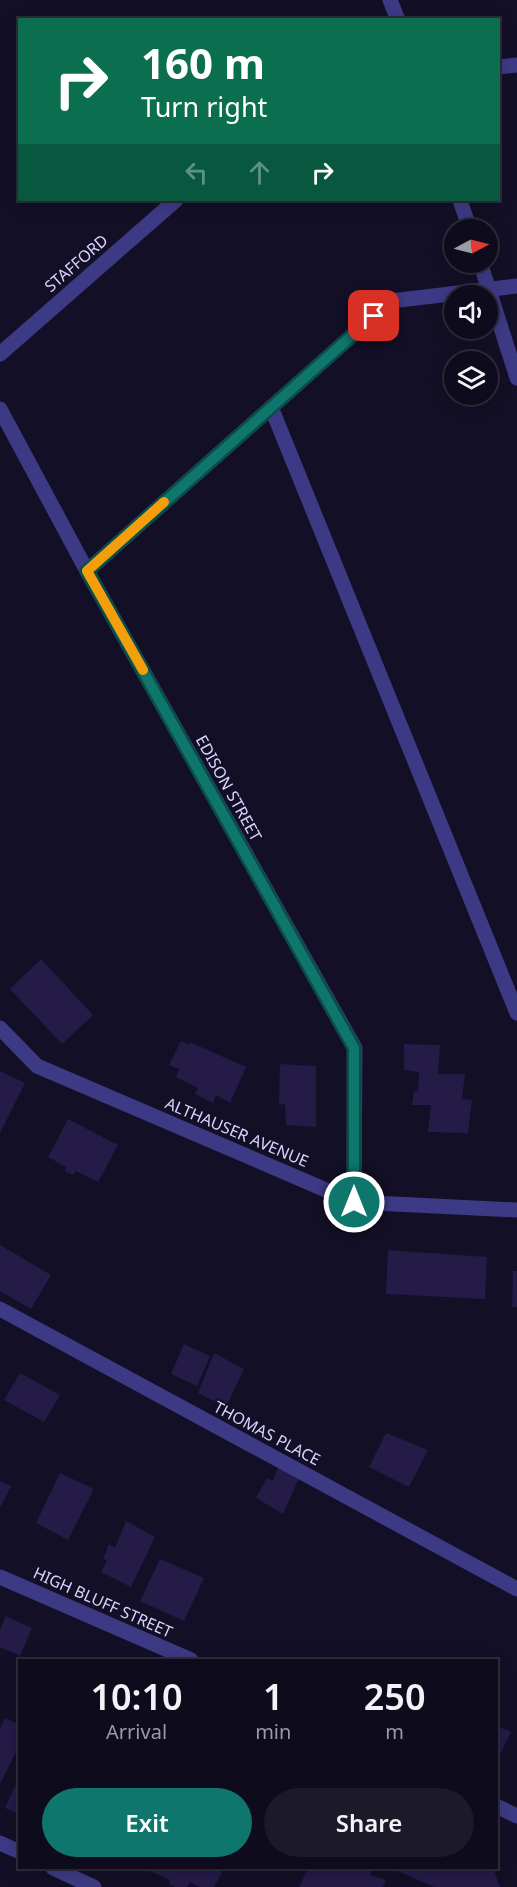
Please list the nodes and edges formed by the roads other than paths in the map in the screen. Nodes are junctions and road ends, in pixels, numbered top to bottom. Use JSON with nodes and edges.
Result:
{"nodes":[{"id":1,"x":390,"y":0,"type":"edge"},
{"id":2,"x":397,"y":18,"type":"edge"},
{"id":3,"x":517,"y":65,"type":"edge"},
{"id":4,"x":500,"y":67,"type":"edge"},
{"id":5,"x":175,"y":201,"type":"edge"},
{"id":6,"x":460,"y":201,"type":"edge"},
{"id":7,"x":466,"y":219,"type":"edge"},
{"id":8,"x":517,"y":286,"type":"edge"},
{"id":9,"x":498,"y":288,"type":"edge"},
{"id":10,"x":444,"y":295,"type":"edge"},
{"id":11,"x":498,"y":318,"type":"edge"},
{"id":12,"x":0,"y":354,"type":"edge"},
{"id":13,"x":517,"y":378,"type":"edge"},
{"id":14,"x":271,"y":407,"type":"junction"},
{"id":15,"x":0,"y":409,"type":"edge"},
{"id":16,"x":87,"y":571,"type":"junction"},
{"id":17,"x":517,"y":1013,"type":"edge"},
{"id":18,"x":0,"y":1028,"type":"edge"},
{"id":19,"x":354,"y":1202,"type":"junction"},
{"id":20,"x":517,"y":1210,"type":"edge"},
{"id":21,"x":0,"y":1309,"type":"edge"},
{"id":22,"x":0,"y":1577,"type":"edge"},
{"id":23,"x":517,"y":1589,"type":"edge"},
{"id":24,"x":189,"y":1659,"type":"edge"},
{"id":25,"x":498,"y":1807,"type":"edge"},
{"id":26,"x":517,"y":1816,"type":"edge"},
{"id":27,"x":0,"y":1843,"type":"edge"},
{"id":28,"x":18,"y":1851,"type":"edge"},
{"id":29,"x":55,"y":1869,"type":"edge"},
{"id":30,"x":94,"y":1887,"type":"edge"}],
"edges":[{"from":1,"to":2,"type":"street"},
{"from":3,"to":4,"type":"street"},
{"from":5,"to":12,"type":"street","name":"STAFFORD"},
{"from":6,"to":7,"type":"street"},
{"from":8,"to":9,"type":"street"},
{"from":10,"to":14,"type":"street"},
{"from":11,"to":13,"type":"street"},
{"from":14,"to":16,"type":"street"},
{"from":14,"to":17,"type":"street"},
{"from":15,"to":16,"type":"street","name":"EDISON STREET"},
{"from":16,"to":19,"type":"street","name":"EDISON STREET"},
{"from":18,"to":19,"type":"street","name":"ALTHAUSER AVENUE"},
{"from":19,"to":20,"type":"street","name":"ALTHAUSER AVENUE"},
{"from":21,"to":23,"type":"street","name":"THOMAS PLACE"},
{"from":22,"to":24,"type":"street","name":"HIGH BLUFF STREET"},
{"from":25,"to":26,"type":"street"},
{"from":27,"to":28,"type":"street"},
{"from":29,"to":30,"type":"street"}]}
